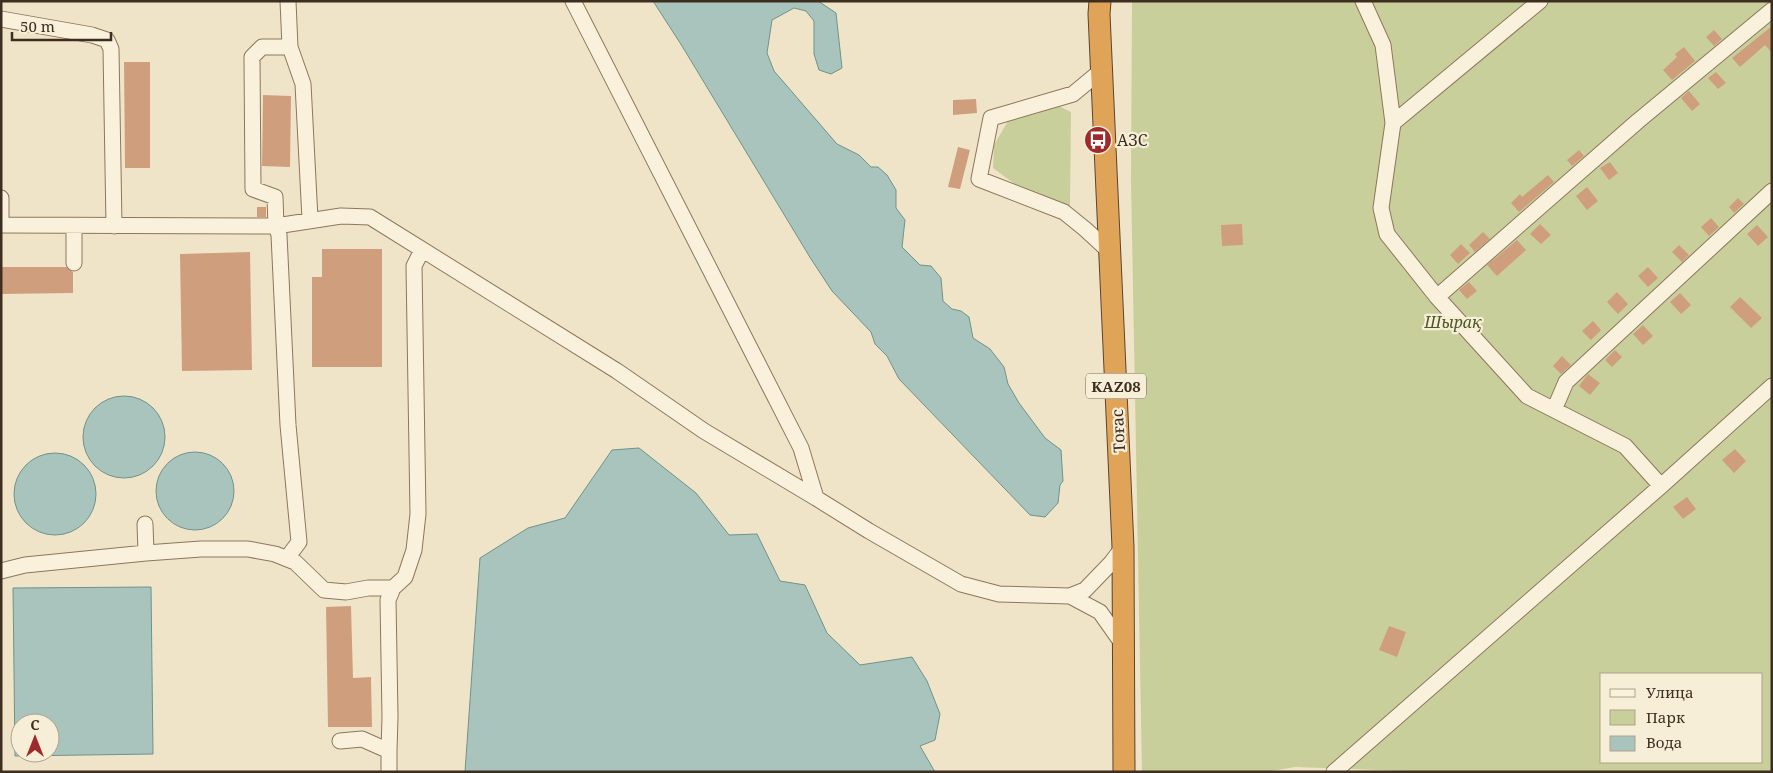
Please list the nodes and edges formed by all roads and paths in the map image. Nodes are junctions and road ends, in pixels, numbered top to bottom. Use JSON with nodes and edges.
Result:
{"nodes":[{"id":1,"x":288,"y":1,"type":"edge"},
{"id":2,"x":573,"y":1,"type":"edge"},
{"id":3,"x":1100,"y":1,"type":"edge"},
{"id":4,"x":1363,"y":1,"type":"edge"},
{"id":5,"x":1540,"y":1,"type":"edge"},
{"id":6,"x":1772,"y":10,"type":"edge"},
{"id":7,"x":1,"y":19,"type":"edge"},
{"id":8,"x":290,"y":47,"type":"junction"},
{"id":9,"x":1102,"y":70,"type":"junction"},
{"id":10,"x":1393,"y":123,"type":"junction"},
{"id":11,"x":1772,"y":191,"type":"edge"},
{"id":12,"x":1,"y":198,"type":"edge"},
{"id":13,"x":310,"y":219,"type":"junction"},
{"id":14,"x":1,"y":225,"type":"edge"},
{"id":15,"x":74,"y":226,"type":"junction"},
{"id":16,"x":114,"y":226,"type":"junction"},
{"id":17,"x":276,"y":226,"type":"junction"},
{"id":18,"x":422,"y":250,"type":"junction"},
{"id":19,"x":1110,"y":252,"type":"junction"},
{"id":20,"x":74,"y":263,"type":"dead end"},
{"id":21,"x":1437,"y":296,"type":"junction"},
{"id":22,"x":1772,"y":386,"type":"edge"},
{"id":23,"x":1554,"y":410,"type":"junction"},
{"id":24,"x":1661,"y":486,"type":"junction"},
{"id":25,"x":816,"y":498,"type":"junction"},
{"id":26,"x":145,"y":524,"type":"dead end"},
{"id":27,"x":1123,"y":547,"type":"junction"},
{"id":28,"x":146,"y":553,"type":"junction"},
{"id":29,"x":287,"y":558,"type":"junction"},
{"id":30,"x":1,"y":571,"type":"edge"},
{"id":31,"x":393,"y":588,"type":"junction"},
{"id":32,"x":1070,"y":596,"type":"junction"},
{"id":33,"x":1124,"y":646,"type":"junction"},
{"id":34,"x":340,"y":742,"type":"dead end"},
{"id":35,"x":389,"y":751,"type":"junction"},
{"id":36,"x":389,"y":772,"type":"edge"},
{"id":37,"x":1124,"y":772,"type":"edge"},
{"id":38,"x":1334,"y":772,"type":"edge"}],
"edges":[{"from":1,"to":8,"type":"street"},
{"from":2,"to":25,"type":"street"},
{"from":3,"to":9,"type":"highway","name":"Тоғас","number":"KAZ08"},
{"from":4,"to":10,"type":"street"},
{"from":5,"to":10,"type":"street"},
{"from":6,"to":21,"type":"street"},
{"from":7,"to":16,"type":"street"},
{"from":8,"to":13,"type":"street"},
{"from":8,"to":17,"type":"street"},
{"from":9,"to":19,"type":"highway","name":"Тоғас","number":"KAZ08"},
{"from":9,"to":19,"type":"street"},
{"from":10,"to":21,"type":"street"},
{"from":11,"to":23,"type":"street"},
{"from":12,"to":14,"type":"street"},
{"from":13,"to":17,"type":"street"},
{"from":13,"to":18,"type":"street"},
{"from":14,"to":15,"type":"street"},
{"from":15,"to":16,"type":"street"},
{"from":15,"to":20,"type":"street"},
{"from":16,"to":17,"type":"street"},
{"from":17,"to":29,"type":"street"},
{"from":18,"to":25,"type":"street"},
{"from":18,"to":31,"type":"street"},
{"from":19,"to":27,"type":"highway","name":"Тоғас","number":"KAZ08"},
{"from":21,"to":23,"type":"street"},
{"from":22,"to":24,"type":"street"},
{"from":23,"to":24,"type":"street"},
{"from":24,"to":38,"type":"street"},
{"from":25,"to":32,"type":"street"},
{"from":26,"to":28,"type":"street"},
{"from":27,"to":32,"type":"street"},
{"from":27,"to":33,"type":"highway","name":"Тоғас","number":"KAZ08"},
{"from":28,"to":29,"type":"street"},
{"from":28,"to":30,"type":"street"},
{"from":29,"to":31,"type":"street"},
{"from":31,"to":35,"type":"street"},
{"from":32,"to":33,"type":"street"},
{"from":33,"to":37,"type":"highway","name":"Тоғас","number":"KAZ08"},
{"from":34,"to":35,"type":"street"},
{"from":35,"to":36,"type":"street"}]}
